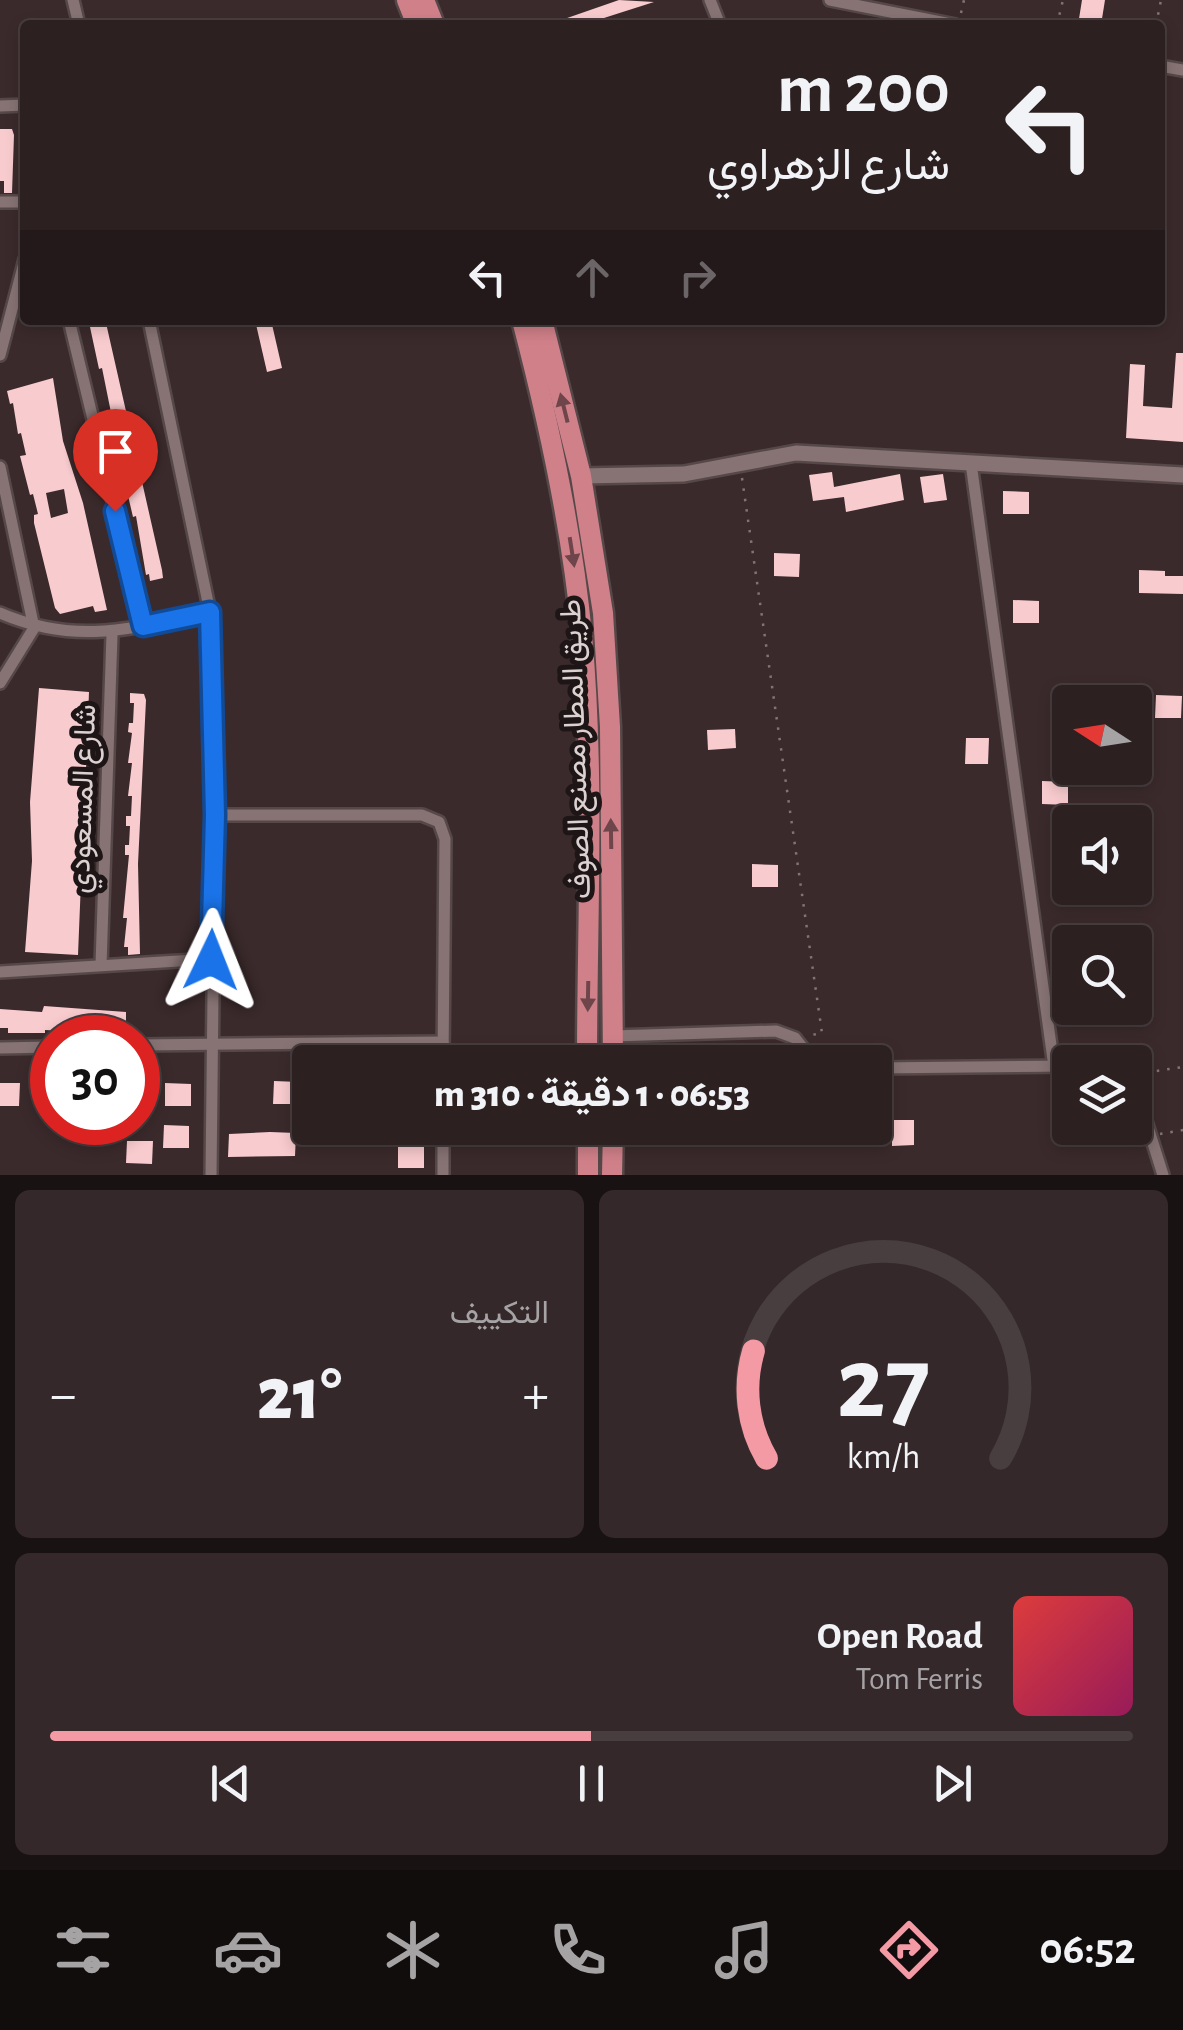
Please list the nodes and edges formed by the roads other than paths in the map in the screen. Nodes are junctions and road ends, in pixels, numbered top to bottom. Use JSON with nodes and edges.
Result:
{"nodes":[{"id":1,"x":830,"y":0,"type":"edge"},
{"id":2,"x":932,"y":20,"type":"edge"},
{"id":3,"x":20,"y":278,"type":"edge"},
{"id":4,"x":70,"y":325,"type":"edge"},
{"id":5,"x":151,"y":325,"type":"edge"},
{"id":6,"x":523,"y":325,"type":"edge"},
{"id":7,"x":543,"y":325,"type":"edge"},
{"id":8,"x":0,"y":355,"type":"edge"},
{"id":9,"x":971,"y":463,"type":"junction"},
{"id":10,"x":0,"y":467,"type":"edge"},
{"id":11,"x":1183,"y":475,"type":"edge"},
{"id":12,"x":581,"y":476,"type":"junction"},
{"id":13,"x":210,"y":612,"type":"junction"},
{"id":14,"x":0,"y":613,"type":"edge"},
{"id":15,"x":143,"y":626,"type":"junction"},
{"id":16,"x":34,"y":628,"type":"junction"},
{"id":17,"x":112,"y":634,"type":"junction"},
{"id":18,"x":0,"y":683,"type":"edge"},
{"id":19,"x":215,"y":815,"type":"junction"},
{"id":20,"x":211,"y":960,"type":"junction"},
{"id":21,"x":102,"y":965,"type":"junction"},
{"id":22,"x":0,"y":972,"type":"edge"},
{"id":23,"x":613,"y":1036,"type":"junction"},
{"id":24,"x":443,"y":1042,"type":"joint"},
{"id":25,"x":210,"y":1044,"type":"junction"},
{"id":26,"x":160,"y":1045,"type":"edge"},
{"id":27,"x":588,"y":1045,"type":"edge"},
{"id":28,"x":613,"y":1045,"type":"edge"},
{"id":29,"x":801,"y":1045,"type":"edge"},
{"id":30,"x":30,"y":1047,"type":"edge"},
{"id":31,"x":0,"y":1048,"type":"edge"},
{"id":32,"x":1052,"y":1051,"type":"edge"},
{"id":33,"x":1052,"y":1066,"type":"edge"},
{"id":34,"x":892,"y":1068,"type":"edge"},
{"id":35,"x":1152,"y":1130,"type":"edge"},
{"id":36,"x":443,"y":1145,"type":"edge"},
{"id":37,"x":588,"y":1145,"type":"edge"},
{"id":38,"x":612,"y":1145,"type":"edge"},
{"id":39,"x":211,"y":1175,"type":"edge"},
{"id":40,"x":443,"y":1175,"type":"edge"},
{"id":41,"x":588,"y":1175,"type":"edge"},
{"id":42,"x":612,"y":1175,"type":"edge"},
{"id":43,"x":1163,"y":1175,"type":"edge"}],
"edges":[{"from":1,"to":2,"type":"street"},
{"from":3,"to":8,"type":"street"},
{"from":4,"to":15,"type":"street"},
{"from":5,"to":13,"type":"street"},
{"from":6,"to":27,"type":"highway","name":"طريق المطار مصنع الصوف","one_way":true},
{"from":12,"to":7,"type":"highway","name":"طريق المطار مصنع الصوف","one_way":true},
{"from":9,"to":11,"type":"street"},
{"from":9,"to":12,"type":"street"},
{"from":9,"to":32,"type":"street"},
{"from":10,"to":16,"type":"street"},
{"from":23,"to":12,"type":"highway","name":"طريق المطار مصنع الصوف","one_way":true},
{"from":13,"to":15,"type":"street"},
{"from":13,"to":19,"type":"street"},
{"from":14,"to":16,"type":"street"},
{"from":15,"to":17,"type":"street"},
{"from":16,"to":17,"type":"street"},
{"from":16,"to":18,"type":"street"},
{"from":17,"to":21,"type":"street","name":"شارع المسعودي"},
{"from":19,"to":20,"type":"street"},
{"from":19,"to":24,"type":"street"},
{"from":20,"to":21,"type":"street"},
{"from":20,"to":25,"type":"street"},
{"from":21,"to":22,"type":"street"},
{"from":23,"to":28,"type":"highway","name":"طريق المطار مصنع الصوف"},
{"from":23,"to":29,"type":"street"},
{"from":24,"to":25,"type":"street"},
{"from":25,"to":26,"type":"street"},
{"from":25,"to":39,"type":"street"},
{"from":30,"to":31,"type":"street"},
{"from":33,"to":34,"type":"street"},
{"from":35,"to":43,"type":"street"},
{"from":36,"to":40,"type":"street"},
{"from":37,"to":41,"type":"highway"},
{"from":38,"to":42,"type":"highway"}]}
